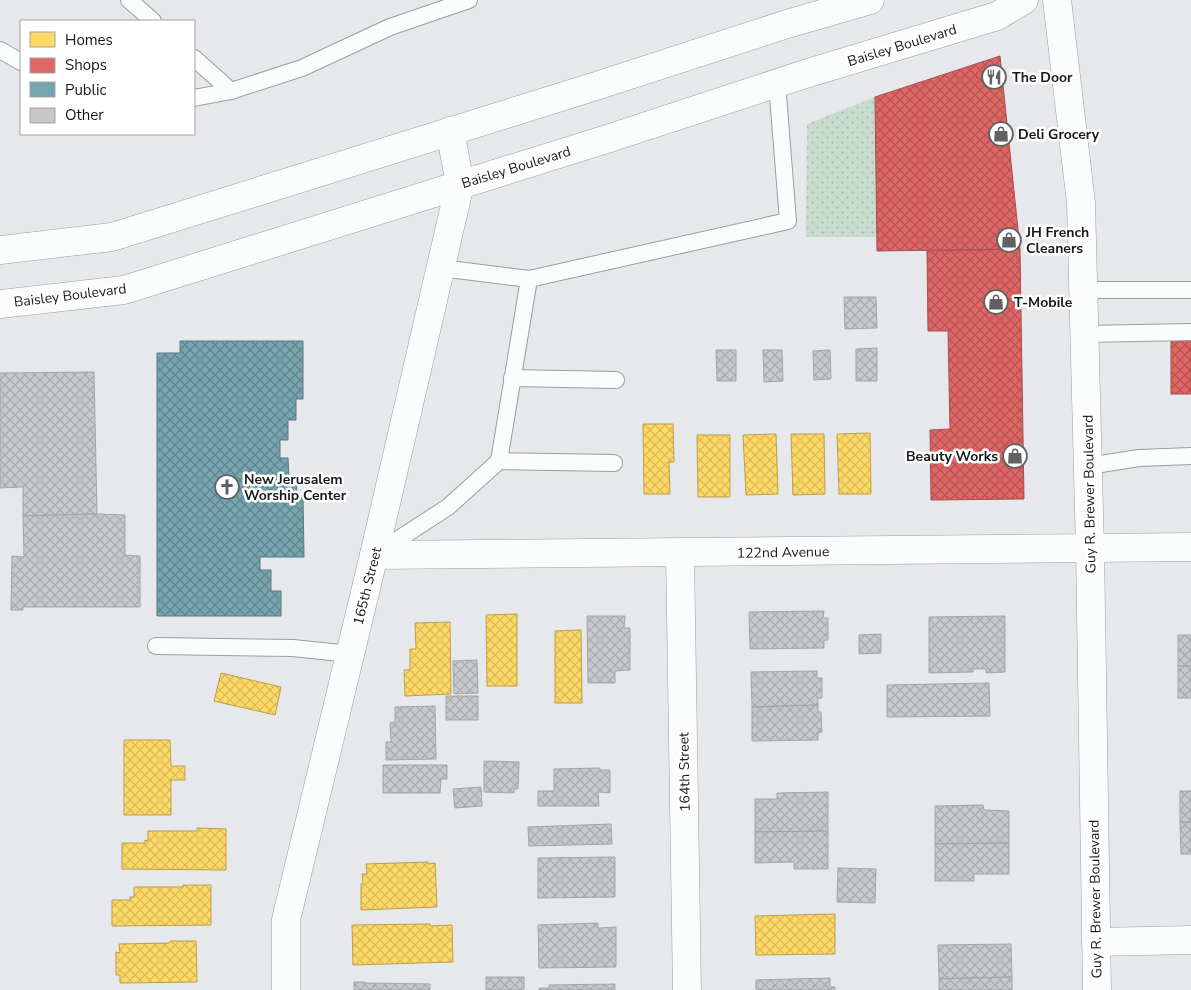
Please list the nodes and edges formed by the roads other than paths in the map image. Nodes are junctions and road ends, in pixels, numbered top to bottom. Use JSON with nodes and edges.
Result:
{"nodes":[{"id":1,"x":129,"y":0,"type":"edge"},
{"id":2,"x":469,"y":0,"type":"edge"},
{"id":3,"x":870,"y":0,"type":"edge"},
{"id":4,"x":1024,"y":0,"type":"edge"},
{"id":5,"x":1057,"y":0,"type":"edge"},
{"id":6,"x":152,"y":20,"type":"edge"},
{"id":7,"x":0,"y":50,"type":"edge"},
{"id":8,"x":195,"y":59,"type":"edge"},
{"id":9,"x":20,"y":61,"type":"edge"},
{"id":10,"x":777,"y":83,"type":"junction"},
{"id":11,"x":231,"y":91,"type":"junction"},
{"id":12,"x":195,"y":98,"type":"edge"},
{"id":13,"x":450,"y":131,"type":"junction"},
{"id":14,"x":460,"y":184,"type":"junction"},
{"id":15,"x":0,"y":250,"type":"edge"},
{"id":16,"x":441,"y":268,"type":"junction"},
{"id":17,"x":529,"y":279,"type":"junction"},
{"id":18,"x":1083,"y":290,"type":"junction"},
{"id":19,"x":1191,"y":290,"type":"edge"},
{"id":20,"x":0,"y":304,"type":"edge"},
{"id":21,"x":1191,"y":332,"type":"edge"},
{"id":22,"x":1084,"y":334,"type":"junction"},
{"id":23,"x":512,"y":378,"type":"junction"},
{"id":24,"x":616,"y":380,"type":"dead end"},
{"id":25,"x":1191,"y":456,"type":"edge"},
{"id":26,"x":498,"y":462,"type":"junction"},
{"id":27,"x":614,"y":463,"type":"dead end"},
{"id":28,"x":1088,"y":466,"type":"junction"},
{"id":29,"x":1191,"y":547,"type":"edge"},
{"id":30,"x":1090,"y":549,"type":"junction"},
{"id":31,"x":680,"y":553,"type":"junction"},
{"id":32,"x":374,"y":555,"type":"junction"},
{"id":33,"x":156,"y":646,"type":"dead end"},
{"id":34,"x":350,"y":654,"type":"junction"},
{"id":35,"x":286,"y":920,"type":"junction"},
{"id":36,"x":1191,"y":940,"type":"edge"},
{"id":37,"x":1096,"y":942,"type":"junction"},
{"id":38,"x":268,"y":990,"type":"edge"},
{"id":39,"x":286,"y":990,"type":"edge"},
{"id":40,"x":688,"y":990,"type":"edge"},
{"id":41,"x":1097,"y":990,"type":"edge"}],
"edges":[{"from":1,"to":6,"type":"lane"},
{"from":2,"to":11,"type":"lane"},
{"from":3,"to":13,"type":"main road"},
{"from":4,"to":10,"type":"main road","name":"Baisley Boulevard"},
{"from":5,"to":18,"type":"main road","name":"Guy R. Brewer Boulevard"},
{"from":7,"to":9,"type":"lane"},
{"from":8,"to":11,"type":"lane"},
{"from":10,"to":14,"type":"main road","name":"Baisley Boulevard"},
{"from":10,"to":17,"type":"lane"},
{"from":11,"to":12,"type":"lane"},
{"from":13,"to":14,"type":"main road"},
{"from":13,"to":15,"type":"main road"},
{"from":14,"to":16,"type":"main road","name":"165th Street"},
{"from":14,"to":20,"type":"main road","name":"Baisley Boulevard"},
{"from":16,"to":17,"type":"lane"},
{"from":16,"to":32,"type":"main road","name":"165th Street"},
{"from":17,"to":23,"type":"lane"},
{"from":18,"to":19,"type":"lane"},
{"from":18,"to":22,"type":"main road","name":"Guy R. Brewer Boulevard"},
{"from":21,"to":22,"type":"lane"},
{"from":22,"to":28,"type":"main road","name":"Guy R. Brewer Boulevard"},
{"from":23,"to":24,"type":"lane"},
{"from":23,"to":26,"type":"lane"},
{"from":25,"to":28,"type":"lane"},
{"from":26,"to":27,"type":"lane"},
{"from":26,"to":32,"type":"lane"},
{"from":28,"to":30,"type":"main road","name":"Guy R. Brewer Boulevard"},
{"from":29,"to":30,"type":"main road","name":"122nd Avenue"},
{"from":30,"to":31,"type":"main road","name":"122nd Avenue"},
{"from":30,"to":37,"type":"main road","name":"Guy R. Brewer Boulevard"},
{"from":31,"to":32,"type":"main road","name":"122nd Avenue"},
{"from":31,"to":40,"type":"main road","name":"164th Street"},
{"from":32,"to":34,"type":"main road","name":"165th Street"},
{"from":33,"to":34,"type":"lane"},
{"from":34,"to":35,"type":"main road","name":"165th Street"},
{"from":35,"to":38,"type":"main road"},
{"from":35,"to":39,"type":"main road","name":"165th Street"},
{"from":36,"to":37,"type":"main road"},
{"from":37,"to":41,"type":"main road","name":"Guy R. Brewer Boulevard"}]}
